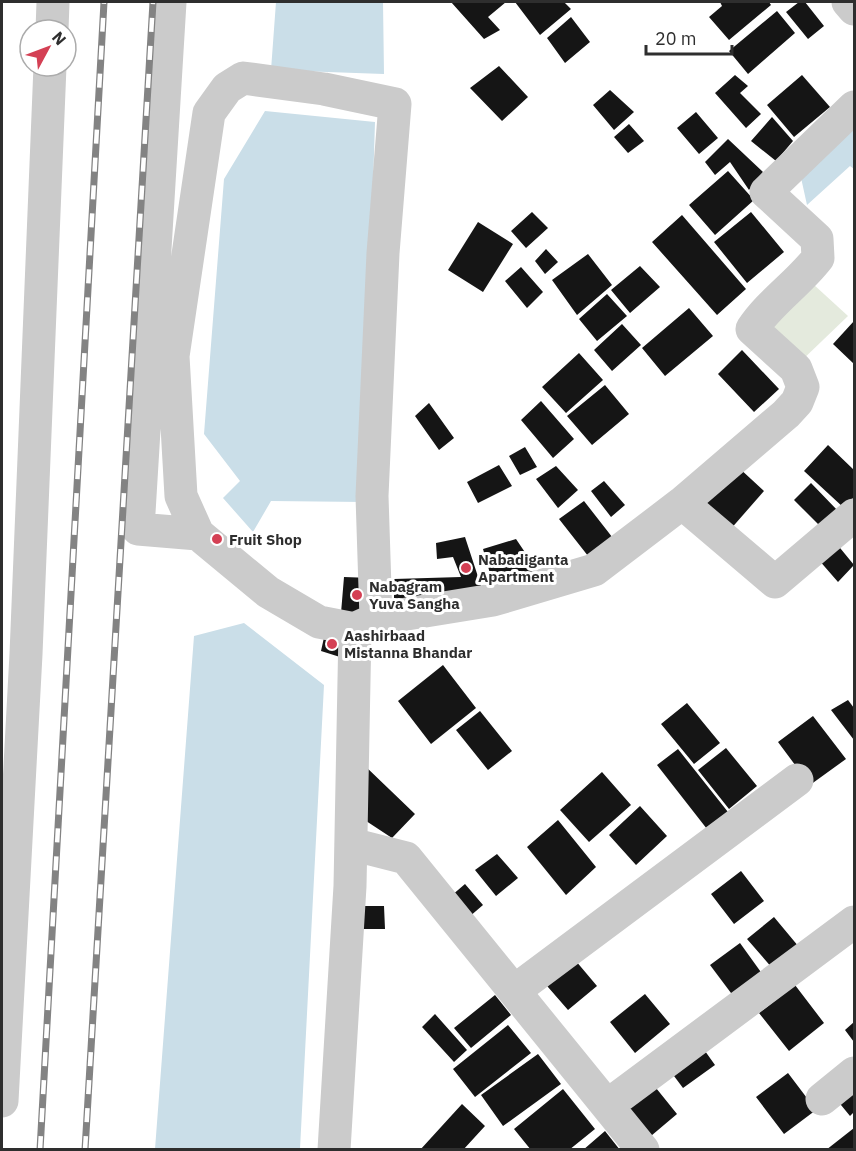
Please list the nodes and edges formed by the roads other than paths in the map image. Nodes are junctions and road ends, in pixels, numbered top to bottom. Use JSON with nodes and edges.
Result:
{"nodes":[{"id":1,"x":53,"y":2,"type":"edge"},
{"id":2,"x":170,"y":2,"type":"edge"},
{"id":3,"x":848,"y":2,"type":"edge"},
{"id":4,"x":855,"y":9,"type":"edge"},
{"id":5,"x":52,"y":18,"type":"edge"},
{"id":6,"x":50,"y":78,"type":"edge"},
{"id":7,"x":855,"y":107,"type":"edge"},
{"id":8,"x":682,"y":503,"type":"junction"},
{"id":9,"x":855,"y":515,"type":"edge"},
{"id":10,"x":16,"y":526,"type":"edge"},
{"id":11,"x":198,"y":534,"type":"junction"},
{"id":12,"x":365,"y":624,"type":"junction"},
{"id":13,"x":797,"y":780,"type":"dead end"},
{"id":14,"x":351,"y":843,"type":"junction"},
{"id":15,"x":853,"y":927,"type":"edge"},
{"id":16,"x":514,"y":991,"type":"junction"},
{"id":17,"x":855,"y":1073,"type":"edge"},
{"id":18,"x":2,"y":1086,"type":"edge"},
{"id":19,"x":822,"y":1100,"type":"dead end"},
{"id":20,"x":608,"y":1105,"type":"junction"},
{"id":21,"x":334,"y":1149,"type":"edge"},
{"id":22,"x":643,"y":1149,"type":"edge"}],
"edges":[{"from":1,"to":5,"type":"street"},
{"from":2,"to":11,"type":"street"},
{"from":3,"to":4,"type":"street"},
{"from":6,"to":10,"type":"street"},
{"from":7,"to":8,"type":"street"},
{"from":8,"to":9,"type":"street"},
{"from":8,"to":12,"type":"street"},
{"from":10,"to":18,"type":"street"},
{"from":11,"to":12,"type":"street"},
{"from":11,"to":12,"type":"street"},
{"from":12,"to":14,"type":"street"},
{"from":13,"to":16,"type":"street"},
{"from":14,"to":16,"type":"street"},
{"from":14,"to":21,"type":"street"},
{"from":15,"to":20,"type":"street"},
{"from":16,"to":20,"type":"street"},
{"from":17,"to":19,"type":"street"},
{"from":20,"to":22,"type":"street"}]}
